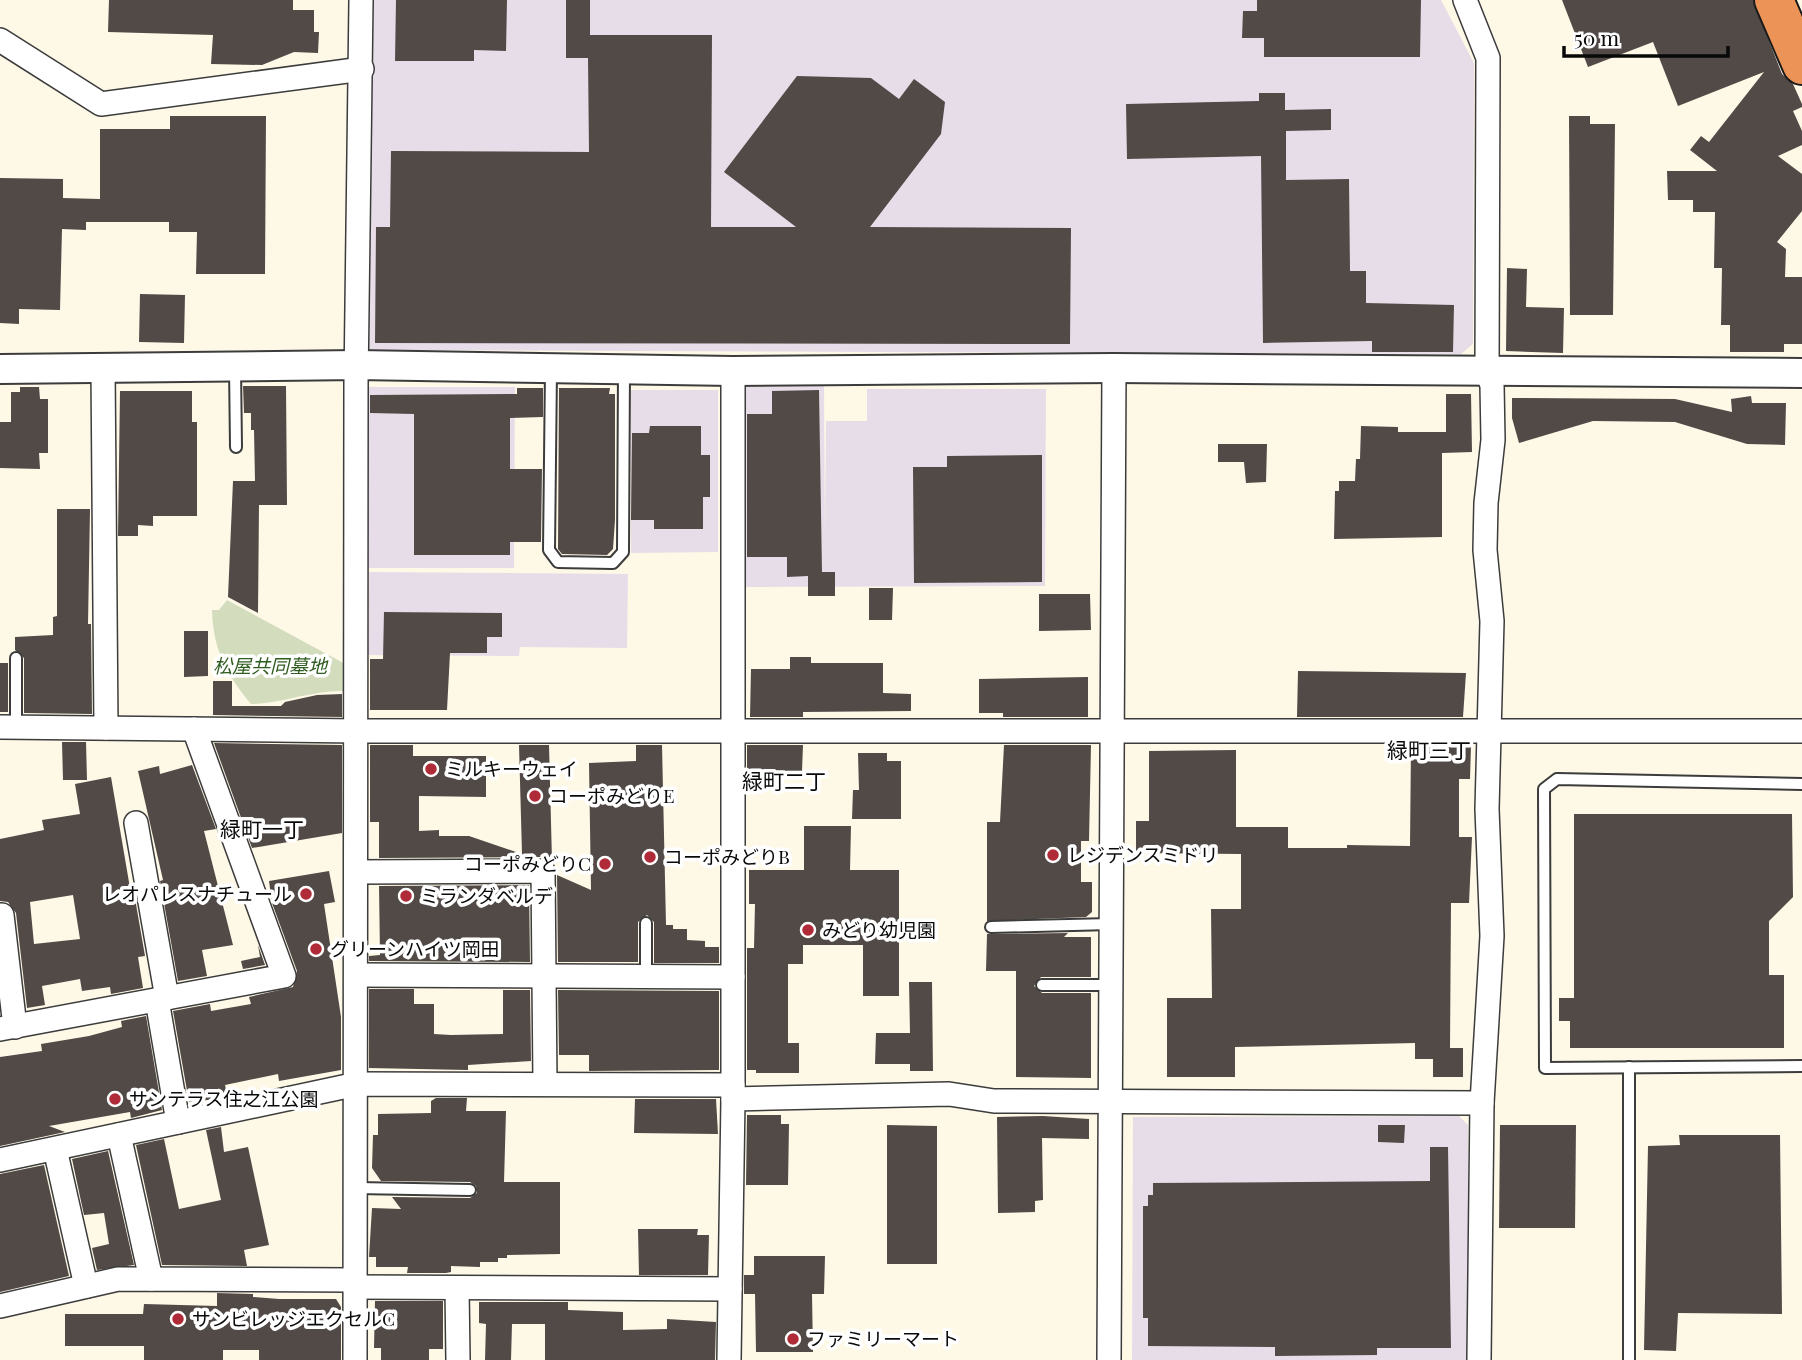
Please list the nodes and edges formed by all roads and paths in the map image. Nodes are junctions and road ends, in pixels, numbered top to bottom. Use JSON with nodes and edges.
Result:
{"nodes":[{"id":1,"x":361,"y":0,"type":"edge"},
{"id":2,"x":1465,"y":0,"type":"edge"},
{"id":3,"x":1774,"y":0,"type":"edge"},
{"id":4,"x":0,"y":40,"type":"edge"},
{"id":5,"x":1802,"y":65,"type":"edge"},
{"id":6,"x":362,"y":69,"type":"junction"},
{"id":7,"x":357,"y":365,"type":"junction"},
{"id":8,"x":235,"y":367,"type":"junction"},
{"id":9,"x":103,"y":368,"type":"junction"},
{"id":10,"x":1114,"y":368,"type":"junction"},
{"id":11,"x":0,"y":369,"type":"edge"},
{"id":12,"x":551,"y":369,"type":"junction"},
{"id":13,"x":624,"y":370,"type":"junction"},
{"id":14,"x":733,"y":371,"type":"junction"},
{"id":15,"x":1487,"y":372,"type":"junction"},
{"id":16,"x":1802,"y":373,"type":"edge"},
{"id":17,"x":236,"y":447,"type":"dead end"},
{"id":18,"x":16,"y":658,"type":"dead end"},
{"id":19,"x":8,"y":727,"type":"edge"},
{"id":20,"x":106,"y":728,"type":"junction"},
{"id":21,"x":194,"y":729,"type":"junction"},
{"id":22,"x":1114,"y":730,"type":"junction"},
{"id":23,"x":358,"y":731,"type":"junction"},
{"id":24,"x":735,"y":731,"type":"junction"},
{"id":25,"x":1802,"y":731,"type":"edge"},
{"id":26,"x":1490,"y":732,"type":"junction"},
{"id":27,"x":1802,"y":784,"type":"edge"},
{"id":28,"x":136,"y":823,"type":"dead end"},
{"id":29,"x":357,"y":872,"type":"junction"},
{"id":30,"x":2,"y":915,"type":"edge"},
{"id":31,"x":646,"y":923,"type":"dead end"},
{"id":32,"x":1113,"y":923,"type":"junction"},
{"id":33,"x":991,"y":927,"type":"dead end"},
{"id":34,"x":357,"y":975,"type":"junction"},
{"id":35,"x":545,"y":976,"type":"junction"},
{"id":36,"x":646,"y":977,"type":"junction"},
{"id":37,"x":733,"y":977,"type":"junction"},
{"id":38,"x":1042,"y":985,"type":"dead end"},
{"id":39,"x":1112,"y":985,"type":"junction"},
{"id":40,"x":162,"y":999,"type":"junction"},
{"id":41,"x":7,"y":1028,"type":"edge"},
{"id":42,"x":1802,"y":1066,"type":"edge"},
{"id":43,"x":1629,"y":1067,"type":"junction"},
{"id":44,"x":356,"y":1084,"type":"junction"},
{"id":45,"x":545,"y":1084,"type":"junction"},
{"id":46,"x":733,"y":1092,"type":"junction"},
{"id":47,"x":1111,"y":1102,"type":"junction"},
{"id":48,"x":1482,"y":1103,"type":"junction"},
{"id":49,"x":178,"y":1122,"type":"junction"},
{"id":50,"x":119,"y":1135,"type":"junction"},
{"id":51,"x":55,"y":1149,"type":"junction"},
{"id":52,"x":0,"y":1160,"type":"edge"},
{"id":53,"x":356,"y":1188,"type":"junction"},
{"id":54,"x":470,"y":1190,"type":"dead end"},
{"id":55,"x":151,"y":1279,"type":"junction"},
{"id":56,"x":355,"y":1283,"type":"junction"},
{"id":57,"x":86,"y":1286,"type":"junction"},
{"id":58,"x":457,"y":1287,"type":"junction"},
{"id":59,"x":730,"y":1290,"type":"junction"},
{"id":60,"x":0,"y":1306,"type":"edge"},
{"id":61,"x":355,"y":1360,"type":"edge"},
{"id":62,"x":458,"y":1360,"type":"edge"},
{"id":63,"x":729,"y":1360,"type":"edge"},
{"id":64,"x":1109,"y":1360,"type":"edge"},
{"id":65,"x":1479,"y":1360,"type":"edge"},
{"id":66,"x":1629,"y":1360,"type":"edge"}],
"edges":[{"from":1,"to":6,"type":"street"},
{"from":2,"to":15,"type":"street"},
{"from":3,"to":5,"type":"highway"},
{"from":4,"to":6,"type":"street"},
{"from":6,"to":7,"type":"street"},
{"from":7,"to":8,"type":"street"},
{"from":7,"to":12,"type":"street"},
{"from":7,"to":23,"type":"street"},
{"from":8,"to":9,"type":"street"},
{"from":8,"to":17,"type":"lane"},
{"from":9,"to":11,"type":"street"},
{"from":9,"to":20,"type":"street"},
{"from":10,"to":14,"type":"street"},
{"from":10,"to":15,"type":"street"},
{"from":10,"to":22,"type":"street"},
{"from":12,"to":13,"type":"street"},
{"from":12,"to":13,"type":"lane"},
{"from":13,"to":14,"type":"street"},
{"from":14,"to":24,"type":"street"},
{"from":15,"to":16,"type":"street"},
{"from":15,"to":26,"type":"street"},
{"from":18,"to":19,"type":"lane"},
{"from":19,"to":20,"type":"street"},
{"from":20,"to":21,"type":"street"},
{"from":21,"to":23,"type":"street"},
{"from":21,"to":40,"type":"street"},
{"from":22,"to":24,"type":"street"},
{"from":22,"to":26,"type":"street"},
{"from":22,"to":32,"type":"street"},
{"from":23,"to":24,"type":"street"},
{"from":23,"to":29,"type":"street"},
{"from":24,"to":37,"type":"street"},
{"from":25,"to":26,"type":"street"},
{"from":26,"to":48,"type":"street"},
{"from":27,"to":43,"type":"lane"},
{"from":28,"to":40,"type":"street"},
{"from":29,"to":34,"type":"street"},
{"from":29,"to":35,"type":"street"},
{"from":30,"to":41,"type":"street"},
{"from":31,"to":36,"type":"lane"},
{"from":32,"to":33,"type":"lane"},
{"from":32,"to":39,"type":"street"},
{"from":34,"to":35,"type":"street"},
{"from":34,"to":44,"type":"street"},
{"from":35,"to":36,"type":"street"},
{"from":35,"to":45,"type":"street"},
{"from":36,"to":37,"type":"street"},
{"from":37,"to":46,"type":"street"},
{"from":38,"to":39,"type":"lane"},
{"from":39,"to":47,"type":"street"},
{"from":40,"to":41,"type":"street"},
{"from":40,"to":49,"type":"street"},
{"from":42,"to":43,"type":"lane"},
{"from":43,"to":66,"type":"lane"},
{"from":44,"to":45,"type":"street"},
{"from":44,"to":49,"type":"street"},
{"from":44,"to":53,"type":"street"},
{"from":45,"to":46,"type":"street"},
{"from":46,"to":47,"type":"street"},
{"from":46,"to":59,"type":"street"},
{"from":47,"to":48,"type":"street"},
{"from":47,"to":64,"type":"street"},
{"from":48,"to":65,"type":"street"},
{"from":49,"to":50,"type":"street"},
{"from":50,"to":51,"type":"street"},
{"from":50,"to":55,"type":"street"},
{"from":51,"to":52,"type":"street"},
{"from":51,"to":57,"type":"street"},
{"from":53,"to":54,"type":"lane"},
{"from":53,"to":56,"type":"street"},
{"from":55,"to":56,"type":"street"},
{"from":55,"to":57,"type":"street"},
{"from":56,"to":58,"type":"street"},
{"from":56,"to":61,"type":"street"},
{"from":57,"to":60,"type":"street"},
{"from":58,"to":59,"type":"street"},
{"from":58,"to":62,"type":"street"},
{"from":59,"to":63,"type":"street"}]}
